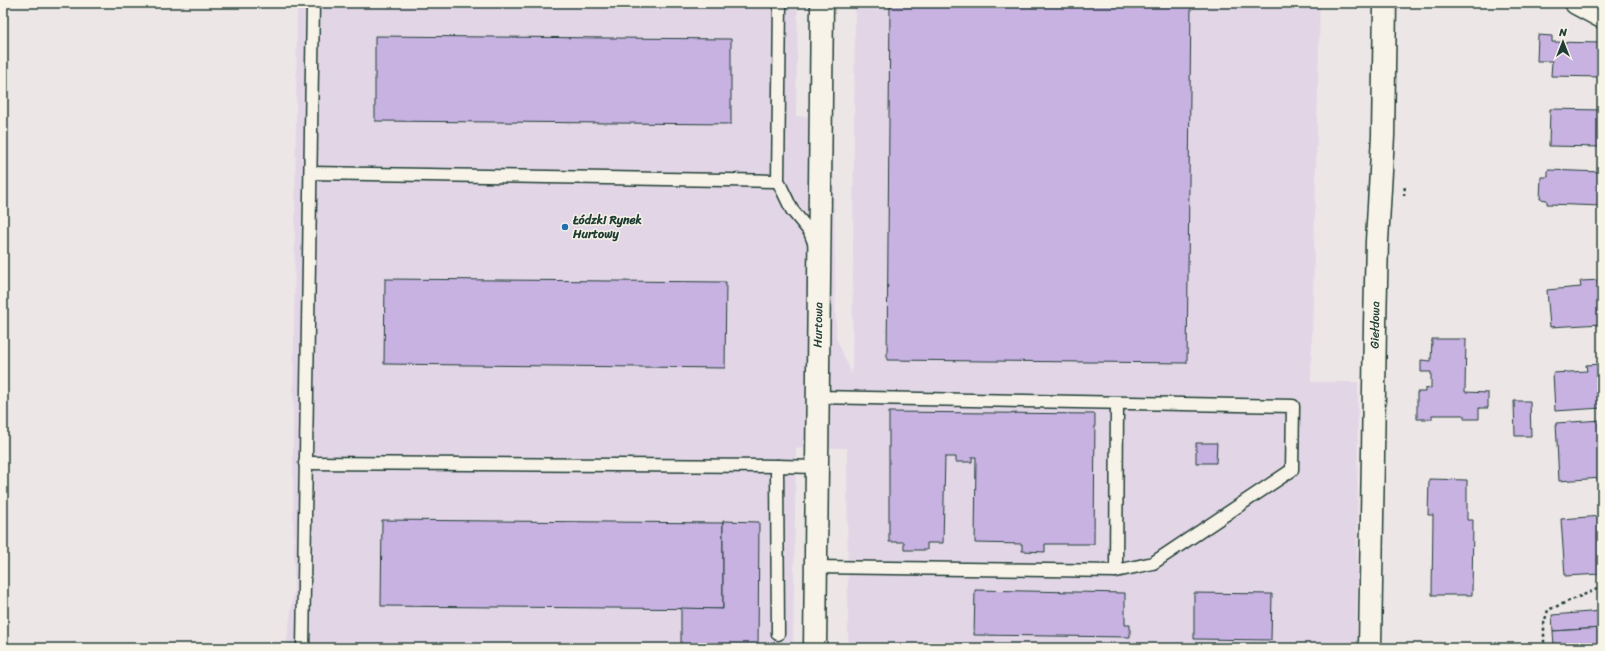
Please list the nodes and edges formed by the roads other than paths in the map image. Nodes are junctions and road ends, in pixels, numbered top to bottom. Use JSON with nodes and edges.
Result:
{"nodes":[{"id":1,"x":313,"y":3,"type":"edge"},
{"id":2,"x":780,"y":3,"type":"edge"},
{"id":3,"x":822,"y":3,"type":"edge"},
{"id":4,"x":1385,"y":3,"type":"edge"},
{"id":5,"x":1576,"y":3,"type":"edge"},
{"id":6,"x":1602,"y":17,"type":"edge"},
{"id":7,"x":311,"y":173,"type":"junction"},
{"id":8,"x":778,"y":181,"type":"junction"},
{"id":9,"x":819,"y":256,"type":"junction"},
{"id":10,"x":817,"y":397,"type":"junction"},
{"id":11,"x":1117,"y":403,"type":"junction"},
{"id":12,"x":305,"y":463,"type":"junction"},
{"id":13,"x":777,"y":466,"type":"junction"},
{"id":14,"x":816,"y":467,"type":"junction"},
{"id":15,"x":815,"y":567,"type":"junction"},
{"id":16,"x":1116,"y":571,"type":"junction"},
{"id":17,"x":778,"y":634,"type":"dead end"},
{"id":18,"x":303,"y":648,"type":"edge"},
{"id":19,"x":815,"y":648,"type":"edge"},
{"id":20,"x":1370,"y":648,"type":"edge"}],
"edges":[{"from":1,"to":7,"type":"lane"},
{"from":2,"to":8,"type":"lane"},
{"from":3,"to":9,"type":"street","name":"Hurtowa"},
{"from":4,"to":20,"type":"street","name":"Giełdowa"},
{"from":5,"to":6,"type":"street"},
{"from":7,"to":8,"type":"lane"},
{"from":7,"to":12,"type":"lane"},
{"from":8,"to":9,"type":"lane"},
{"from":9,"to":10,"type":"street","name":"Hurtowa"},
{"from":10,"to":11,"type":"lane"},
{"from":10,"to":14,"type":"street","name":"Hurtowa"},
{"from":11,"to":16,"type":"lane"},
{"from":11,"to":16,"type":"lane"},
{"from":12,"to":13,"type":"lane"},
{"from":12,"to":18,"type":"lane"},
{"from":13,"to":14,"type":"lane"},
{"from":13,"to":17,"type":"lane"},
{"from":14,"to":15,"type":"street","name":"Hurtowa"},
{"from":15,"to":16,"type":"lane"},
{"from":15,"to":19,"type":"street","name":"Hurtowa"}]}
